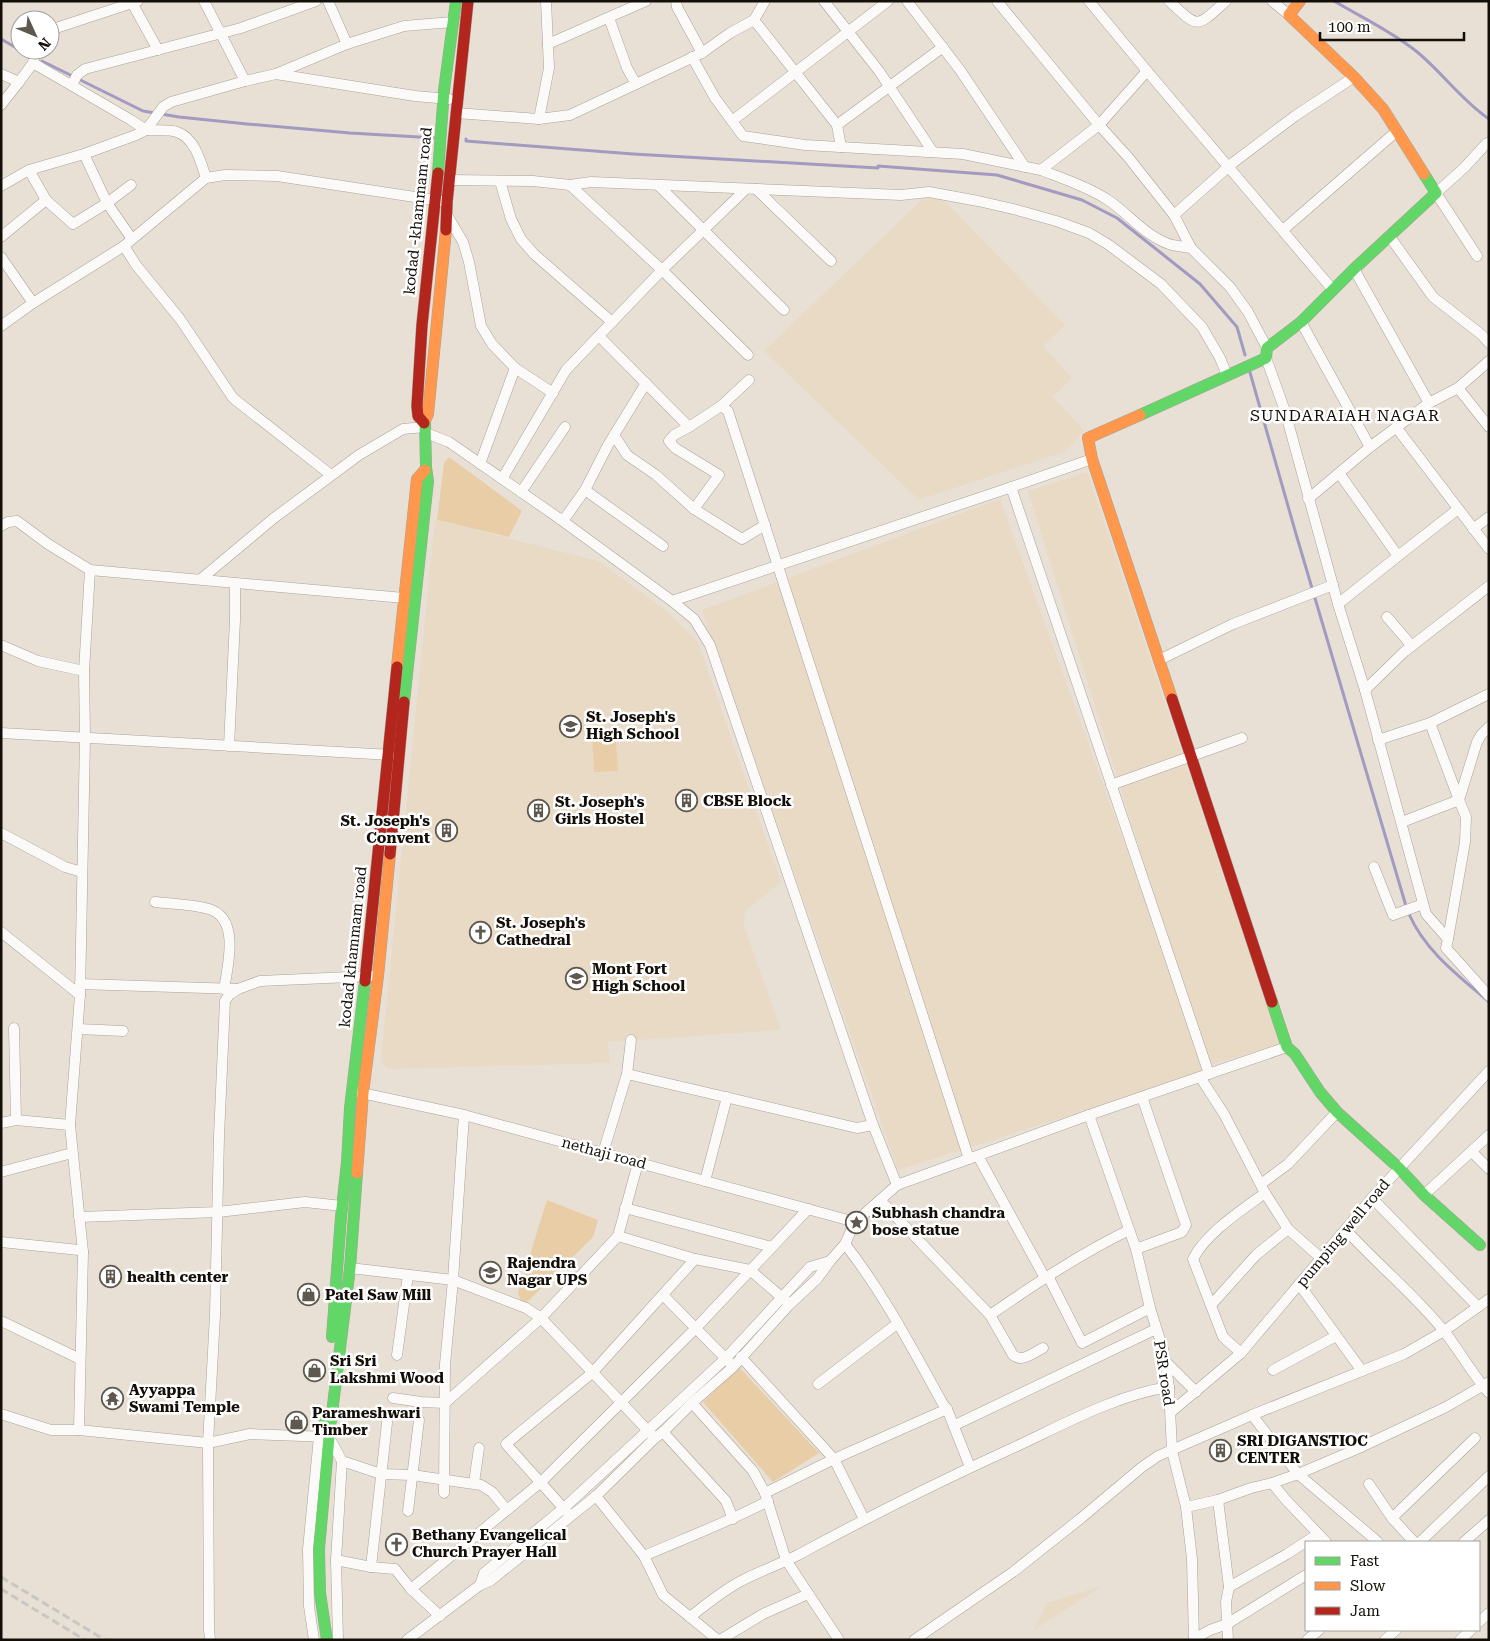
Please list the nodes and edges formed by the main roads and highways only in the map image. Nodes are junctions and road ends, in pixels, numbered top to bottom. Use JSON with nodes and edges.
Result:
{"nodes":[{"id":1,"x":456,"y":1,"type":"edge"},
{"id":2,"x":468,"y":1,"type":"edge"},
{"id":3,"x":1300,"y":1,"type":"edge"},
{"id":4,"x":425,"y":428,"type":"junction"},
{"id":5,"x":425,"y":470,"type":"junction"},
{"id":6,"x":393,"y":755,"type":"junction"},
{"id":7,"x":357,"y":1092,"type":"junction"},
{"id":8,"x":1480,"y":1245,"type":"dead end"},
{"id":9,"x":325,"y":1434,"type":"junction"},
{"id":10,"x":327,"y":1640,"type":"edge"}],
"edges":[{"from":1,"to":4,"type":"main road","name":"kodad -khammam road"},
{"from":2,"to":4,"type":"main road","name":"kodad -khammam road"},
{"from":3,"to":8,"type":"main road"},
{"from":4,"to":5,"type":"main road","name":"kodad khammam road"},
{"from":5,"to":6,"type":"main road","name":"kodad khammam road"},
{"from":5,"to":6,"type":"main road","name":"kodad khammam road"},
{"from":6,"to":7,"type":"main road","name":"kodad khammam road"},
{"from":6,"to":7,"type":"main road","name":"kodad khammam road"},
{"from":7,"to":9,"type":"main road","name":"kodad khammam road"},
{"from":7,"to":9,"type":"main road","name":"kodad khammam road"},
{"from":9,"to":10,"type":"main road","name":"kodad khammam road"}]}
